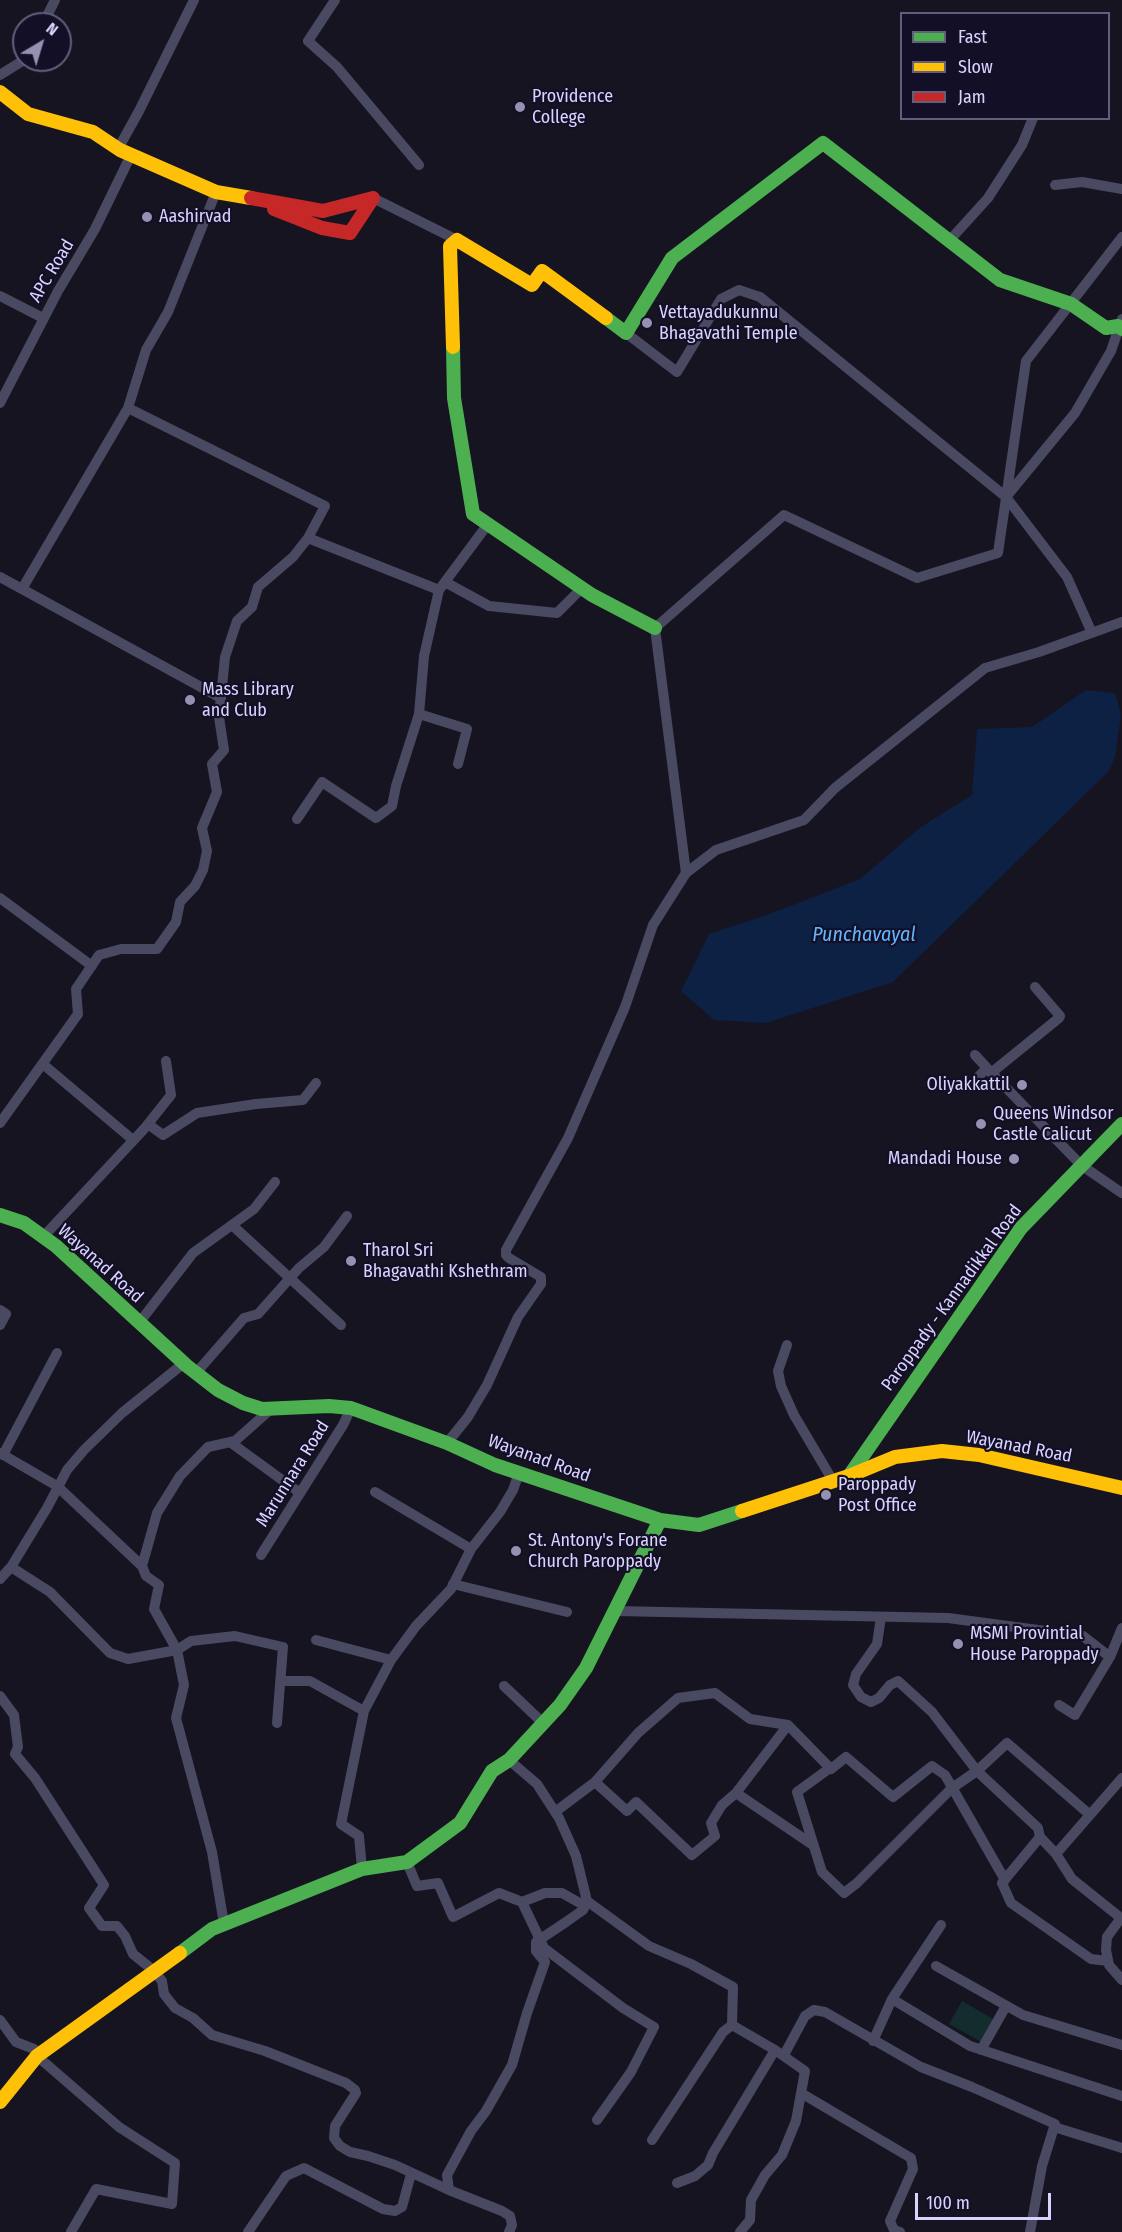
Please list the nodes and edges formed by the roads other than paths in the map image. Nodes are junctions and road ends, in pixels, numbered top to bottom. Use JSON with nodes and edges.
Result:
{"nodes":[{"id":1,"x":194,"y":0,"type":"edge"},
{"id":2,"x":335,"y":0,"type":"edge"},
{"id":3,"x":0,"y":92,"type":"edge"},
{"id":4,"x":1033,"y":120,"type":"edge"},
{"id":5,"x":118,"y":149,"type":"junction"},
{"id":6,"x":131,"y":155,"type":"junction"},
{"id":7,"x":418,"y":165,"type":"dead end"},
{"id":8,"x":1055,"y":185,"type":"dead end"},
{"id":9,"x":1122,"y":189,"type":"edge"},
{"id":10,"x":216,"y":192,"type":"junction"},
{"id":11,"x":249,"y":198,"type":"junction"},
{"id":12,"x":373,"y":198,"type":"junction"},
{"id":13,"x":1122,"y":237,"type":"edge"},
{"id":14,"x":457,"y":240,"type":"junction"},
{"id":15,"x":949,"y":241,"type":"junction"},
{"id":16,"x":0,"y":296,"type":"edge"},
{"id":17,"x":1071,"y":304,"type":"junction"},
{"id":18,"x":43,"y":318,"type":"junction"},
{"id":19,"x":1121,"y":325,"type":"edge"},
{"id":20,"x":626,"y":333,"type":"junction"},
{"id":21,"x":0,"y":403,"type":"edge"},
{"id":22,"x":128,"y":408,"type":"junction"},
{"id":23,"x":1006,"y":497,"type":"junction"},
{"id":24,"x":489,"y":524,"type":"junction"},
{"id":25,"x":308,"y":538,"type":"junction"},
{"id":26,"x":0,"y":577,"type":"edge"},
{"id":27,"x":442,"y":586,"type":"junction"},
{"id":28,"x":582,"y":588,"type":"junction"},
{"id":29,"x":22,"y":590,"type":"junction"},
{"id":30,"x":1122,"y":622,"type":"edge"},
{"id":31,"x":655,"y":628,"type":"junction"},
{"id":32,"x":1092,"y":633,"type":"junction"},
{"id":33,"x":221,"y":698,"type":"junction"},
{"id":34,"x":419,"y":714,"type":"junction"},
{"id":35,"x":458,"y":764,"type":"dead end"},
{"id":36,"x":297,"y":819,"type":"dead end"},
{"id":37,"x":686,"y":873,"type":"junction"},
{"id":38,"x":0,"y":898,"type":"edge"},
{"id":39,"x":92,"y":966,"type":"junction"},
{"id":40,"x":1035,"y":987,"type":"dead end"},
{"id":41,"x":975,"y":1055,"type":"dead end"},
{"id":42,"x":166,"y":1061,"type":"dead end"},
{"id":43,"x":44,"y":1065,"type":"junction"},
{"id":44,"x":989,"y":1071,"type":"junction"},
{"id":45,"x":978,"y":1077,"type":"dead end"},
{"id":46,"x":316,"y":1083,"type":"dead end"},
{"id":47,"x":0,"y":1123,"type":"edge"},
{"id":48,"x":148,"y":1124,"type":"junction"},
{"id":49,"x":1122,"y":1124,"type":"edge"},
{"id":50,"x":133,"y":1140,"type":"junction"},
{"id":51,"x":1081,"y":1165,"type":"junction"},
{"id":52,"x":275,"y":1182,"type":"dead end"},
{"id":53,"x":1122,"y":1193,"type":"edge"},
{"id":54,"x":0,"y":1215,"type":"edge"},
{"id":55,"x":347,"y":1216,"type":"dead end"},
{"id":56,"x":232,"y":1225,"type":"junction"},
{"id":57,"x":43,"y":1237,"type":"junction"},
{"id":58,"x":291,"y":1278,"type":"junction"},
{"id":59,"x":0,"y":1310,"type":"edge"},
{"id":60,"x":139,"y":1323,"type":"junction"},
{"id":61,"x":341,"y":1324,"type":"dead end"},
{"id":62,"x":0,"y":1325,"type":"edge"},
{"id":63,"x":787,"y":1345,"type":"dead end"},
{"id":64,"x":57,"y":1353,"type":"dead end"},
{"id":65,"x":184,"y":1363,"type":"junction"},
{"id":66,"x":196,"y":1373,"type":"junction"},
{"id":67,"x":351,"y":1408,"type":"junction"},
{"id":68,"x":271,"y":1409,"type":"junction"},
{"id":69,"x":230,"y":1442,"type":"junction"},
{"id":70,"x":447,"y":1443,"type":"junction"},
{"id":71,"x":2,"y":1454,"type":"edge"},
{"id":72,"x":519,"y":1473,"type":"junction"},
{"id":73,"x":849,"y":1476,"type":"junction"},
{"id":74,"x":833,"y":1480,"type":"junction"},
{"id":75,"x":57,"y":1486,"type":"junction"},
{"id":76,"x":1122,"y":1488,"type":"edge"},
{"id":77,"x":375,"y":1492,"type":"dead end"},
{"id":78,"x":300,"y":1493,"type":"junction"},
{"id":79,"x":660,"y":1520,"type":"junction"},
{"id":80,"x":471,"y":1549,"type":"junction"},
{"id":81,"x":261,"y":1555,"type":"dead end"},
{"id":82,"x":142,"y":1566,"type":"junction"},
{"id":83,"x":11,"y":1567,"type":"junction"},
{"id":84,"x":0,"y":1579,"type":"edge"},
{"id":85,"x":453,"y":1584,"type":"junction"},
{"id":86,"x":615,"y":1611,"type":"junction"},
{"id":87,"x":567,"y":1612,"type":"dead end"},
{"id":88,"x":881,"y":1617,"type":"junction"},
{"id":89,"x":1122,"y":1628,"type":"edge"},
{"id":90,"x":316,"y":1640,"type":"dead end"},
{"id":91,"x":177,"y":1650,"type":"junction"},
{"id":92,"x":1110,"y":1657,"type":"junction"},
{"id":93,"x":391,"y":1660,"type":"junction"},
{"id":94,"x":281,"y":1681,"type":"junction"},
{"id":95,"x":504,"y":1686,"type":"dead end"},
{"id":96,"x":0,"y":1696,"type":"edge"},
{"id":97,"x":1059,"y":1705,"type":"dead end"},
{"id":98,"x":364,"y":1711,"type":"junction"},
{"id":99,"x":277,"y":1723,"type":"dead end"},
{"id":100,"x":543,"y":1723,"type":"junction"},
{"id":101,"x":788,"y":1725,"type":"junction"},
{"id":102,"x":509,"y":1760,"type":"junction"},
{"id":103,"x":830,"y":1768,"type":"junction"},
{"id":104,"x":977,"y":1771,"type":"junction"},
{"id":105,"x":1122,"y":1778,"type":"edge"},
{"id":106,"x":595,"y":1782,"type":"junction"},
{"id":107,"x":952,"y":1788,"type":"junction"},
{"id":108,"x":736,"y":1793,"type":"junction"},
{"id":109,"x":555,"y":1812,"type":"junction"},
{"id":110,"x":1089,"y":1814,"type":"junction"},
{"id":111,"x":1040,"y":1837,"type":"junction"},
{"id":112,"x":813,"y":1845,"type":"junction"},
{"id":113,"x":1056,"y":1854,"type":"junction"},
{"id":114,"x":407,"y":1862,"type":"junction"},
{"id":115,"x":362,"y":1869,"type":"junction"},
{"id":116,"x":1005,"y":1880,"type":"junction"},
{"id":117,"x":522,"y":1902,"type":"junction"},
{"id":118,"x":586,"y":1903,"type":"junction"},
{"id":119,"x":1122,"y":1918,"type":"edge"},
{"id":120,"x":224,"y":1924,"type":"junction"},
{"id":121,"x":941,"y":1925,"type":"dead end"},
{"id":122,"x":539,"y":1938,"type":"junction"},
{"id":123,"x":1108,"y":1961,"type":"junction"},
{"id":124,"x":936,"y":1966,"type":"dead end"},
{"id":125,"x":153,"y":1970,"type":"junction"},
{"id":126,"x":1122,"y":1980,"type":"edge"},
{"id":127,"x":892,"y":1999,"type":"junction"},
{"id":128,"x":1006,"y":2006,"type":"junction"},
{"id":129,"x":0,"y":2020,"type":"edge"},
{"id":130,"x":732,"y":2025,"type":"junction"},
{"id":131,"x":873,"y":2042,"type":"junction"},
{"id":132,"x":1122,"y":2045,"type":"edge"},
{"id":133,"x":981,"y":2050,"type":"junction"},
{"id":134,"x":779,"y":2052,"type":"junction"},
{"id":135,"x":37,"y":2056,"type":"junction"},
{"id":136,"x":801,"y":2093,"type":"junction"},
{"id":137,"x":1122,"y":2096,"type":"edge"},
{"id":138,"x":0,"y":2102,"type":"edge"},
{"id":139,"x":597,"y":2120,"type":"dead end"},
{"id":140,"x":1054,"y":2127,"type":"junction"},
{"id":141,"x":652,"y":2140,"type":"dead end"},
{"id":142,"x":1122,"y":2148,"type":"edge"},
{"id":143,"x":411,"y":2174,"type":"junction"},
{"id":144,"x":677,"y":2183,"type":"dead end"},
{"id":145,"x":449,"y":2190,"type":"junction"},
{"id":146,"x":71,"y":2232,"type":"edge"},
{"id":147,"x":248,"y":2232,"type":"edge"},
{"id":148,"x":508,"y":2232,"type":"edge"},
{"id":149,"x":740,"y":2232,"type":"edge"},
{"id":150,"x":900,"y":2232,"type":"edge"},
{"id":151,"x":1030,"y":2232,"type":"edge"}],
"edges":[{"from":1,"to":5,"type":"street"},
{"from":2,"to":7,"type":"street"},
{"from":3,"to":5,"type":"main road"},
{"from":4,"to":15,"type":"street"},
{"from":5,"to":6,"type":"main road"},
{"from":6,"to":10,"type":"main road"},
{"from":6,"to":18,"type":"street","name":"APC Road"},
{"from":8,"to":9,"type":"street"},
{"from":10,"to":11,"type":"main road"},
{"from":10,"to":22,"type":"street"},
{"from":11,"to":12,"type":"main road"},
{"from":11,"to":12,"type":"main road"},
{"from":12,"to":14,"type":"street"},
{"from":13,"to":17,"type":"street"},
{"from":14,"to":20,"type":"main road"},
{"from":14,"to":24,"type":"main road"},
{"from":15,"to":17,"type":"main road"},
{"from":15,"to":20,"type":"main road"},
{"from":16,"to":18,"type":"street"},
{"from":17,"to":19,"type":"main road"},
{"from":17,"to":23,"type":"street"},
{"from":18,"to":21,"type":"street","name":"APC Road"},
{"from":19,"to":23,"type":"street"},
{"from":20,"to":23,"type":"street"},
{"from":22,"to":25,"type":"street"},
{"from":22,"to":29,"type":"street"},
{"from":23,"to":31,"type":"street"},
{"from":23,"to":32,"type":"street"},
{"from":24,"to":27,"type":"street"},
{"from":24,"to":28,"type":"main road"},
{"from":25,"to":27,"type":"street"},
{"from":25,"to":33,"type":"street"},
{"from":26,"to":29,"type":"street"},
{"from":27,"to":28,"type":"street"},
{"from":27,"to":34,"type":"street"},
{"from":28,"to":31,"type":"main road"},
{"from":29,"to":33,"type":"street"},
{"from":30,"to":32,"type":"street"},
{"from":31,"to":37,"type":"street"},
{"from":32,"to":37,"type":"street"},
{"from":33,"to":39,"type":"street"},
{"from":34,"to":35,"type":"street"},
{"from":34,"to":36,"type":"street"},
{"from":37,"to":70,"type":"street"},
{"from":38,"to":39,"type":"street"},
{"from":39,"to":43,"type":"street"},
{"from":40,"to":44,"type":"street"},
{"from":41,"to":44,"type":"street"},
{"from":42,"to":48,"type":"street"},
{"from":43,"to":47,"type":"street"},
{"from":43,"to":50,"type":"street"},
{"from":44,"to":45,"type":"street"},
{"from":44,"to":51,"type":"street"},
{"from":46,"to":48,"type":"street"},
{"from":48,"to":50,"type":"street"},
{"from":49,"to":51,"type":"main road","name":"Paroppady - Kannadikkal Road"},
{"from":50,"to":57,"type":"street"},
{"from":51,"to":53,"type":"street"},
{"from":51,"to":73,"type":"main road","name":"Paroppady - Kannadikkal Road"},
{"from":52,"to":56,"type":"street"},
{"from":54,"to":57,"type":"main road","name":"Wayanad Road"},
{"from":55,"to":58,"type":"street"},
{"from":56,"to":58,"type":"street"},
{"from":56,"to":60,"type":"street"},
{"from":57,"to":60,"type":"main road","name":"Wayanad Road"},
{"from":58,"to":61,"type":"street"},
{"from":58,"to":66,"type":"street"},
{"from":59,"to":62,"type":"street"},
{"from":60,"to":65,"type":"main road","name":"Wayanad Road"},
{"from":63,"to":74,"type":"street"},
{"from":64,"to":71,"type":"street"},
{"from":65,"to":66,"type":"main road","name":"Wayanad Road"},
{"from":65,"to":75,"type":"street"},
{"from":66,"to":68,"type":"main road","name":"Wayanad Road"},
{"from":67,"to":68,"type":"main road","name":"Wayanad Road"},
{"from":67,"to":70,"type":"main road","name":"Wayanad Road"},
{"from":67,"to":78,"type":"street","name":"Marunnara Road"},
{"from":68,"to":69,"type":"street"},
{"from":69,"to":78,"type":"street"},
{"from":69,"to":82,"type":"street"},
{"from":70,"to":72,"type":"main road","name":"Wayanad Road"},
{"from":71,"to":75,"type":"street"},
{"from":72,"to":79,"type":"main road","name":"Wayanad Road"},
{"from":72,"to":80,"type":"street"},
{"from":73,"to":74,"type":"main road","name":"Wayanad Road"},
{"from":73,"to":76,"type":"main road","name":"Wayanad Road"},
{"from":74,"to":79,"type":"main road","name":"Wayanad Road"},
{"from":75,"to":82,"type":"street"},
{"from":75,"to":83,"type":"street"},
{"from":77,"to":80,"type":"street"},
{"from":78,"to":81,"type":"street","name":"Marunnara Road"},
{"from":79,"to":86,"type":"main road"},
{"from":80,"to":85,"type":"street"},
{"from":82,"to":91,"type":"street"},
{"from":83,"to":84,"type":"street"},
{"from":83,"to":91,"type":"street"},
{"from":85,"to":87,"type":"street"},
{"from":85,"to":93,"type":"street"},
{"from":86,"to":88,"type":"street"},
{"from":86,"to":100,"type":"main road"},
{"from":88,"to":92,"type":"street"},
{"from":88,"to":104,"type":"street"},
{"from":89,"to":92,"type":"street"},
{"from":90,"to":93,"type":"street"},
{"from":91,"to":94,"type":"street"},
{"from":91,"to":120,"type":"street"},
{"from":92,"to":97,"type":"street"},
{"from":93,"to":98,"type":"street"},
{"from":94,"to":98,"type":"street"},
{"from":94,"to":99,"type":"street"},
{"from":95,"to":100,"type":"street"},
{"from":96,"to":125,"type":"street"},
{"from":98,"to":115,"type":"street"},
{"from":100,"to":102,"type":"main road"},
{"from":101,"to":103,"type":"street"},
{"from":101,"to":106,"type":"street"},
{"from":101,"to":108,"type":"street"},
{"from":102,"to":109,"type":"street"},
{"from":102,"to":114,"type":"main road"},
{"from":103,"to":107,"type":"street"},
{"from":103,"to":112,"type":"street"},
{"from":104,"to":107,"type":"street"},
{"from":104,"to":110,"type":"street"},
{"from":104,"to":111,"type":"street"},
{"from":105,"to":110,"type":"street"},
{"from":106,"to":108,"type":"street"},
{"from":106,"to":109,"type":"street"},
{"from":107,"to":112,"type":"street"},
{"from":107,"to":116,"type":"street"},
{"from":108,"to":112,"type":"street"},
{"from":109,"to":118,"type":"street"},
{"from":110,"to":113,"type":"street"},
{"from":111,"to":113,"type":"street"},
{"from":111,"to":116,"type":"street"},
{"from":113,"to":119,"type":"street"},
{"from":114,"to":115,"type":"main road"},
{"from":114,"to":117,"type":"street"},
{"from":115,"to":120,"type":"main road"},
{"from":116,"to":123,"type":"street"},
{"from":117,"to":118,"type":"street"},
{"from":117,"to":122,"type":"street"},
{"from":118,"to":122,"type":"street"},
{"from":118,"to":130,"type":"street"},
{"from":119,"to":123,"type":"street"},
{"from":120,"to":125,"type":"main road"},
{"from":121,"to":127,"type":"street"},
{"from":122,"to":139,"type":"street"},
{"from":122,"to":145,"type":"street"},
{"from":123,"to":126,"type":"street"},
{"from":124,"to":128,"type":"street"},
{"from":125,"to":135,"type":"main road"},
{"from":125,"to":143,"type":"street"},
{"from":127,"to":131,"type":"street"},
{"from":127,"to":133,"type":"street"},
{"from":128,"to":132,"type":"street"},
{"from":128,"to":133,"type":"street"},
{"from":129,"to":135,"type":"street"},
{"from":130,"to":134,"type":"street"},
{"from":130,"to":141,"type":"street"},
{"from":131,"to":134,"type":"street"},
{"from":131,"to":140,"type":"street"},
{"from":133,"to":137,"type":"street"},
{"from":134,"to":136,"type":"street"},
{"from":134,"to":144,"type":"street"},
{"from":135,"to":138,"type":"main road"},
{"from":135,"to":146,"type":"street"},
{"from":136,"to":149,"type":"street"},
{"from":136,"to":150,"type":"street"},
{"from":140,"to":142,"type":"street"},
{"from":140,"to":151,"type":"street"},
{"from":143,"to":145,"type":"street"},
{"from":143,"to":147,"type":"street"},
{"from":145,"to":148,"type":"street"}]}
